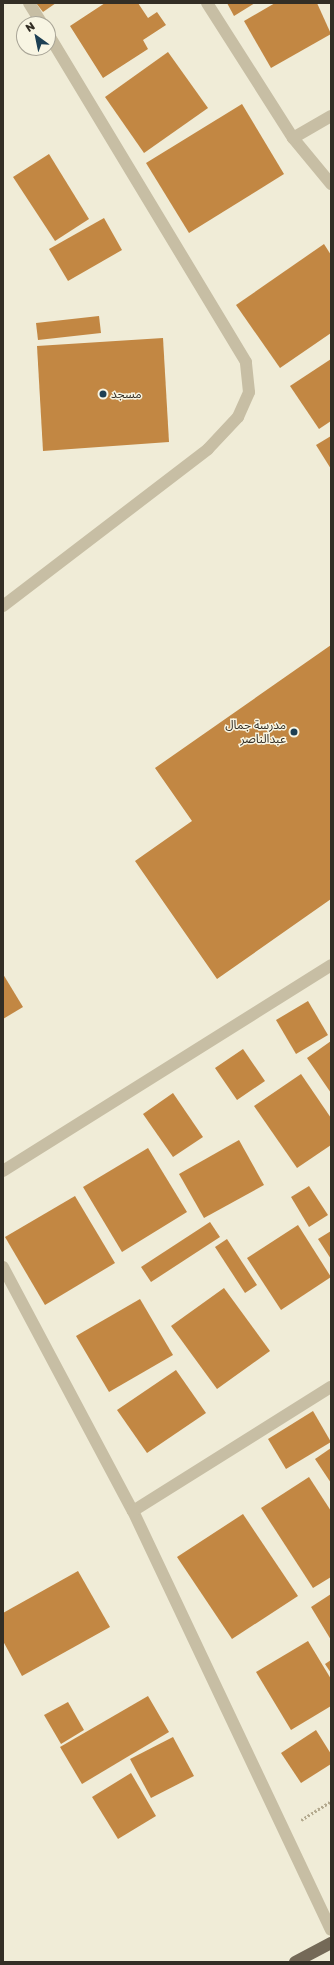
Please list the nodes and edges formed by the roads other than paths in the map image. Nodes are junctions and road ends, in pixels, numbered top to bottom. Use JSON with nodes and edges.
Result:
{"nodes":[{"id":1,"x":29,"y":3,"type":"edge"},
{"id":2,"x":207,"y":3,"type":"edge"},
{"id":3,"x":37,"y":16,"type":"edge"},
{"id":4,"x":56,"y":47,"type":"edge"},
{"id":5,"x":331,"y":116,"type":"edge"},
{"id":6,"x":293,"y":138,"type":"junction"},
{"id":7,"x":331,"y":184,"type":"edge"},
{"id":8,"x":3,"y":606,"type":"edge"},
{"id":9,"x":331,"y":965,"type":"edge"},
{"id":10,"x":3,"y":1171,"type":"edge"},
{"id":11,"x":3,"y":1267,"type":"edge"},
{"id":12,"x":331,"y":1387,"type":"edge"},
{"id":13,"x":133,"y":1511,"type":"junction"},
{"id":14,"x":331,"y":1930,"type":"edge"},
{"id":15,"x":331,"y":1943,"type":"edge"},
{"id":16,"x":295,"y":1962,"type":"edge"}],
"edges":[{"from":1,"to":3,"type":"street"},
{"from":2,"to":6,"type":"street"},
{"from":4,"to":8,"type":"street"},
{"from":5,"to":6,"type":"street"},
{"from":6,"to":7,"type":"street"},
{"from":9,"to":10,"type":"street"},
{"from":11,"to":13,"type":"street"},
{"from":12,"to":13,"type":"street"},
{"from":13,"to":14,"type":"street"},
{"from":15,"to":16,"type":"main road"}]}
